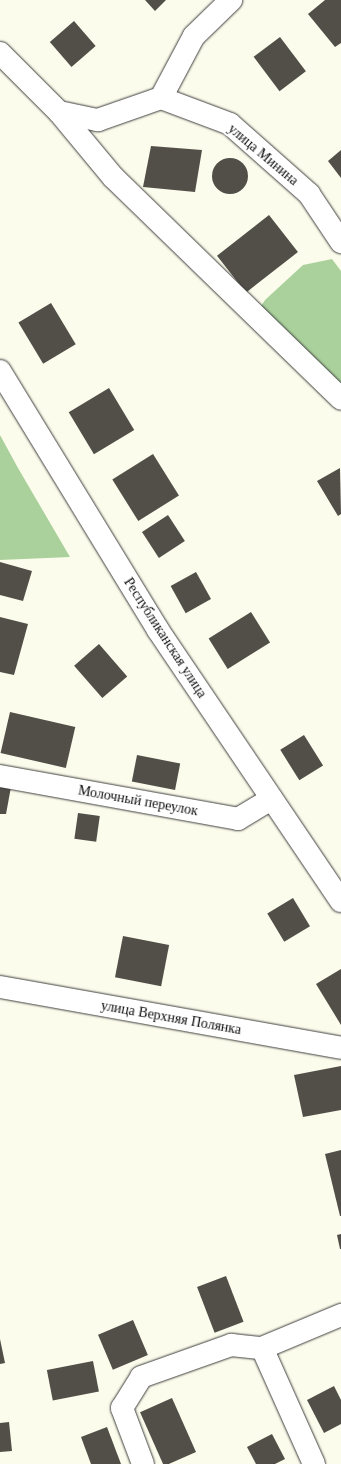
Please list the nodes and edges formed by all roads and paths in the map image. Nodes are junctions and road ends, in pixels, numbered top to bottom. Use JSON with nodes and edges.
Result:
{"nodes":[{"id":1,"x":231,"y":0,"type":"edge"},
{"id":2,"x":0,"y":53,"type":"edge"},
{"id":3,"x":161,"y":98,"type":"junction"},
{"id":4,"x":59,"y":112,"type":"junction"},
{"id":5,"x":341,"y":242,"type":"edge"},
{"id":6,"x":0,"y":371,"type":"edge"},
{"id":7,"x":341,"y":399,"type":"edge"},
{"id":8,"x":0,"y":776,"type":"edge"},
{"id":9,"x":271,"y":799,"type":"junction"},
{"id":10,"x":341,"y":900,"type":"edge"},
{"id":11,"x":0,"y":987,"type":"edge"},
{"id":12,"x":341,"y":1048,"type":"edge"},
{"id":13,"x":341,"y":1316,"type":"edge"},
{"id":14,"x":262,"y":1348,"type":"junction"},
{"id":15,"x":143,"y":1464,"type":"edge"},
{"id":16,"x":314,"y":1464,"type":"edge"}],
"edges":[{"from":1,"to":3,"type":"street"},
{"from":2,"to":4,"type":"street"},
{"from":3,"to":4,"type":"street"},
{"from":3,"to":5,"type":"street","name":"улица Минина"},
{"from":4,"to":7,"type":"street"},
{"from":6,"to":9,"type":"street","name":"Республиканская улица"},
{"from":8,"to":9,"type":"street","name":"Молочный переулок"},
{"from":9,"to":10,"type":"street","name":"Республиканская улица"},
{"from":11,"to":12,"type":"street","name":"улица Верхняя Полянка"},
{"from":13,"to":14,"type":"street"},
{"from":14,"to":15,"type":"street"},
{"from":14,"to":16,"type":"street"}]}
